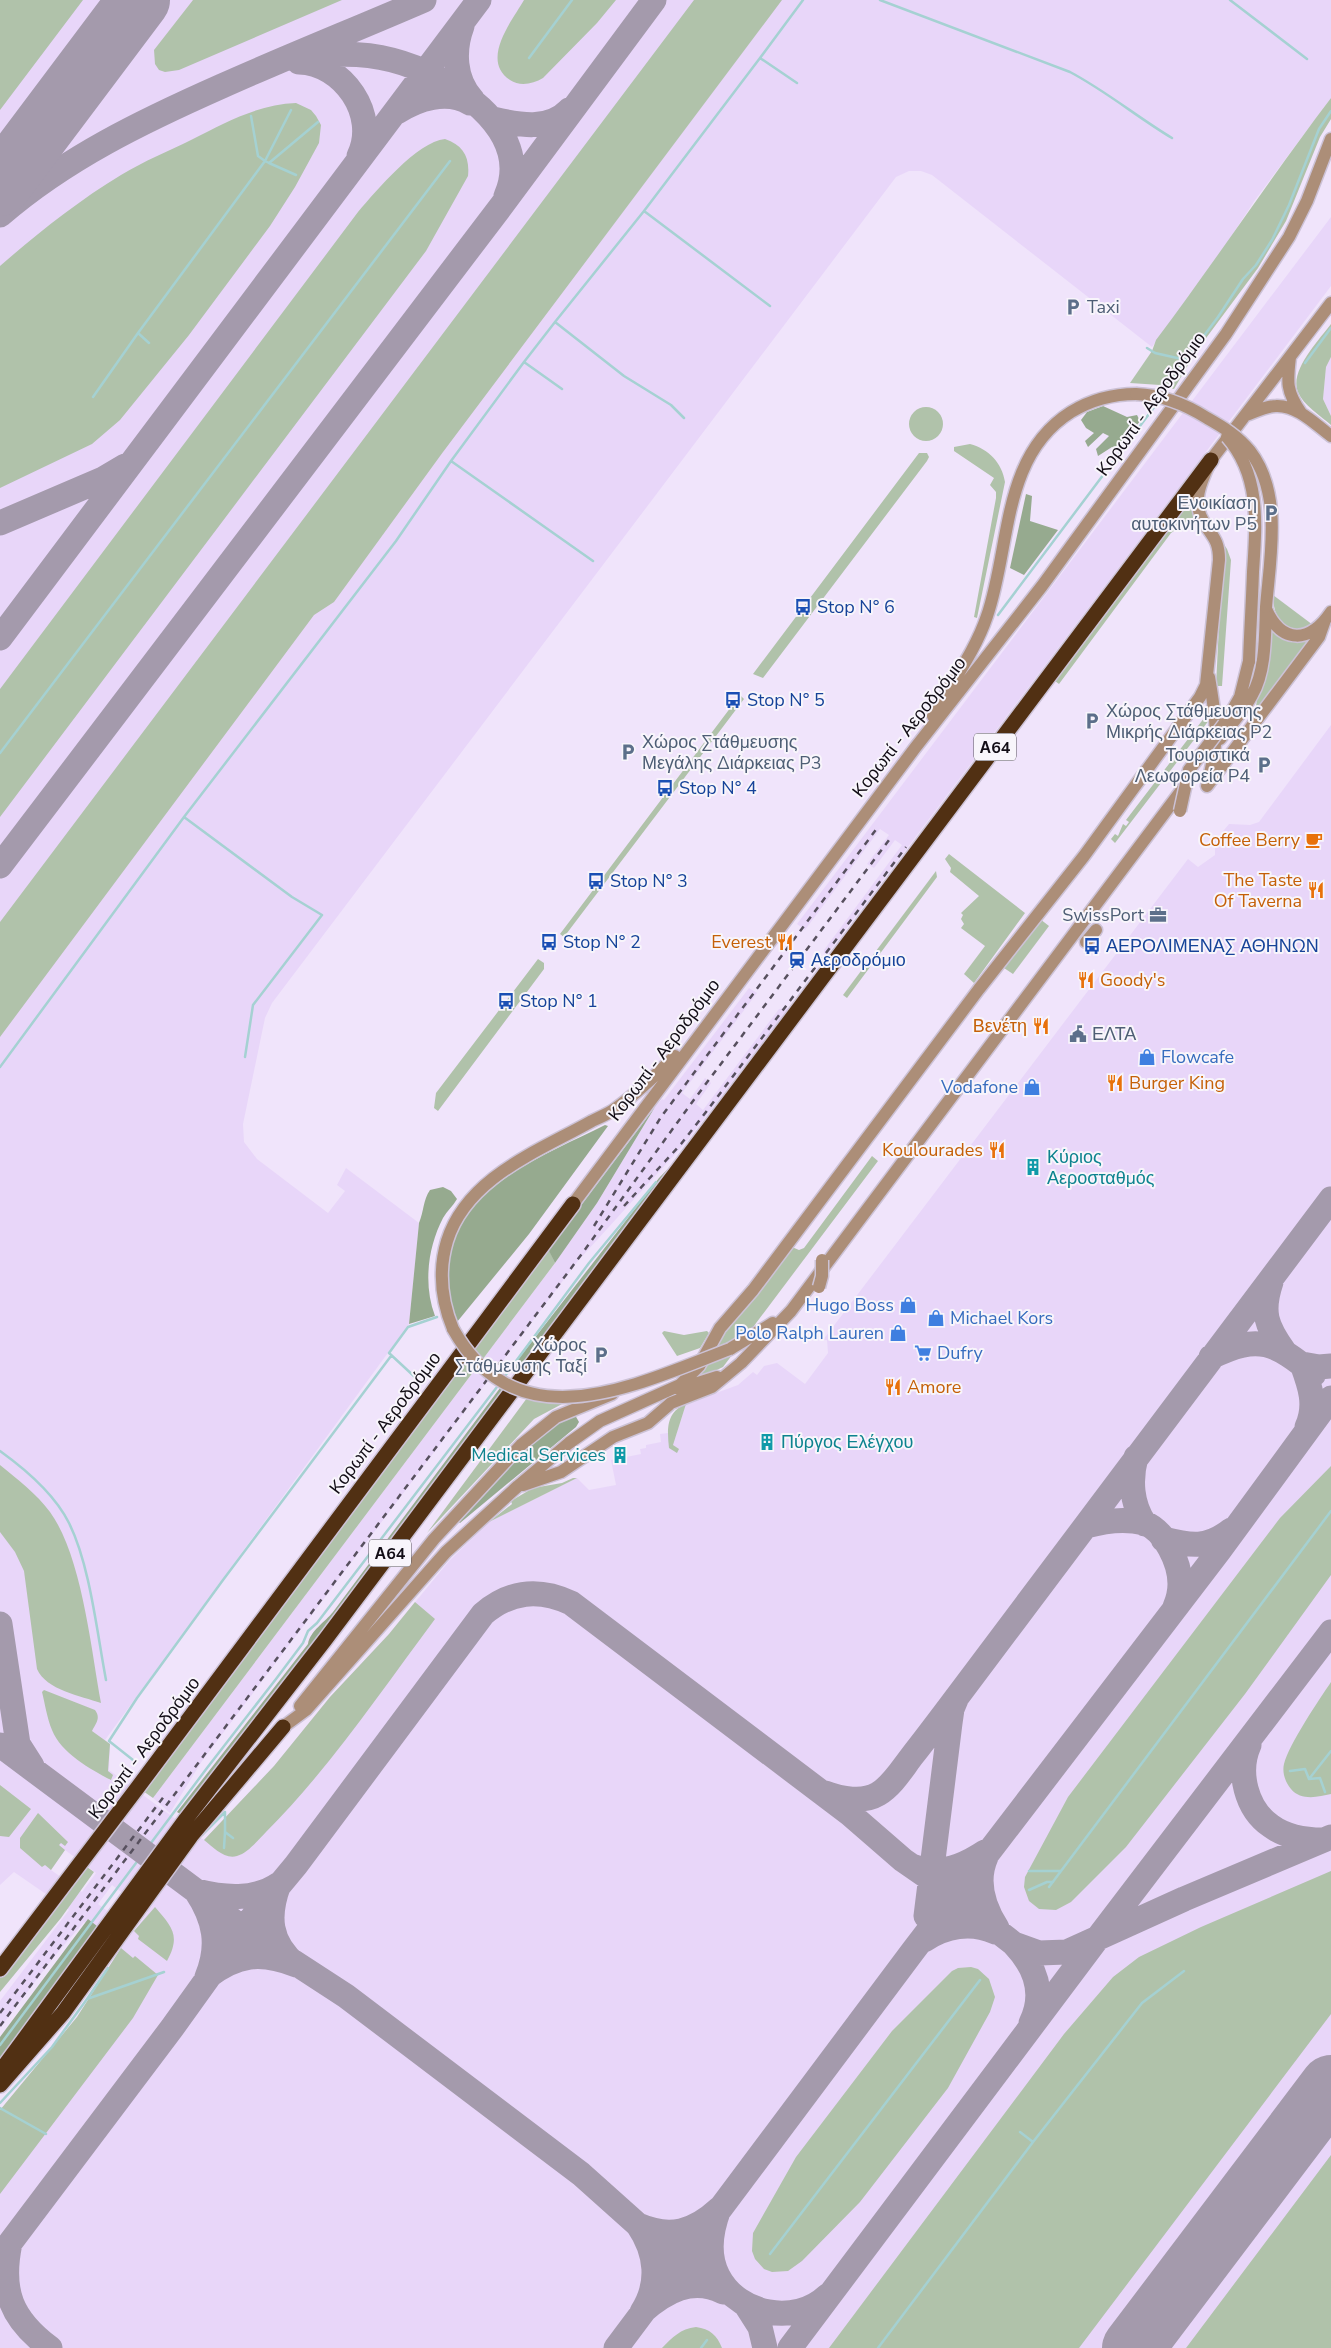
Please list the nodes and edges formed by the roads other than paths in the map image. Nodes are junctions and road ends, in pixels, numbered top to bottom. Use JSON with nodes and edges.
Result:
{"nodes":[{"id":1,"x":1331,"y":139,"type":"edge"},
{"id":2,"x":1331,"y":302,"type":"edge"},
{"id":3,"x":1290,"y":356,"type":"junction"},
{"id":4,"x":1301,"y":413,"type":"junction"},
{"id":5,"x":1246,"y":415,"type":"junction"},
{"id":6,"x":1207,"y":418,"type":"junction"},
{"id":7,"x":1331,"y":436,"type":"edge"},
{"id":8,"x":1211,"y":460,"type":"junction"},
{"id":9,"x":1266,"y":608,"type":"junction"},
{"id":10,"x":1328,"y":616,"type":"edge"},
{"id":11,"x":1208,"y":671,"type":"junction"},
{"id":12,"x":1216,"y":744,"type":"junction"},
{"id":13,"x":915,"y":748,"type":"junction"},
{"id":14,"x":1189,"y":770,"type":"junction"},
{"id":15,"x":1180,"y":811,"type":"dead end"},
{"id":16,"x":1096,"y":930,"type":"dead end"},
{"id":17,"x":1086,"y":942,"type":"dead end"},
{"id":18,"x":707,"y":1023,"type":"junction"},
{"id":19,"x":573,"y":1204,"type":"joint"},
{"id":20,"x":822,"y":1260,"type":"junction"},
{"id":21,"x":819,"y":1287,"type":"dead end"},
{"id":22,"x":730,"y":1373,"type":"junction"},
{"id":23,"x":654,"y":1378,"type":"junction"},
{"id":24,"x":655,"y":1397,"type":"junction"},
{"id":25,"x":518,"y":1486,"type":"junction"},
{"id":26,"x":283,"y":1727,"type":"junction"},
{"id":27,"x":0,"y":1968,"type":"edge"},
{"id":28,"x":0,"y":2072,"type":"edge"},
{"id":29,"x":0,"y":2085,"type":"edge"}],
"edges":[{"from":1,"to":13,"type":"street","name":"Κορωπί - Αεροδρόμιο"},
{"from":2,"to":3,"type":"street"},
{"from":3,"to":4,"type":"street"},
{"from":3,"to":5,"type":"street"},
{"from":4,"to":5,"type":"street"},
{"from":4,"to":7,"type":"street"},
{"from":5,"to":8,"type":"street"},
{"from":6,"to":9,"type":"street","bridge":true},
{"from":6,"to":13,"type":"street","bridge":true},
{"from":6,"to":14,"type":"street","bridge":true},
{"from":8,"to":11,"type":"street"},
{"from":8,"to":28,"type":"highway","number":"Α64"},
{"from":9,"to":10,"type":"street"},
{"from":9,"to":12,"type":"street"},
{"from":10,"to":12,"type":"street"},
{"from":11,"to":12,"type":"street"},
{"from":11,"to":24,"type":"street"},
{"from":12,"to":22,"type":"street"},
{"from":13,"to":18,"type":"street","name":"Κορωπί - Αεροδρόμιο"},
{"from":14,"to":15,"type":"street","bridge":true},
{"from":14,"to":20,"type":"street","bridge":true},
{"from":16,"to":17,"type":"street"},
{"from":18,"to":19,"type":"street","name":"Κορωπί - Αεροδρόμιο"},
{"from":18,"to":23,"type":"street","bridge":true},
{"from":19,"to":27,"type":"highway","name":"Κορωπί - Αεροδρόμιο"},
{"from":20,"to":21,"type":"street","bridge":true},
{"from":20,"to":23,"type":"street","bridge":true},
{"from":22,"to":24,"type":"street"},
{"from":22,"to":25,"type":"street"},
{"from":23,"to":26,"type":"street","bridge":true},
{"from":24,"to":25,"type":"street"},
{"from":25,"to":26,"type":"street"},
{"from":26,"to":29,"type":"highway"}]}
